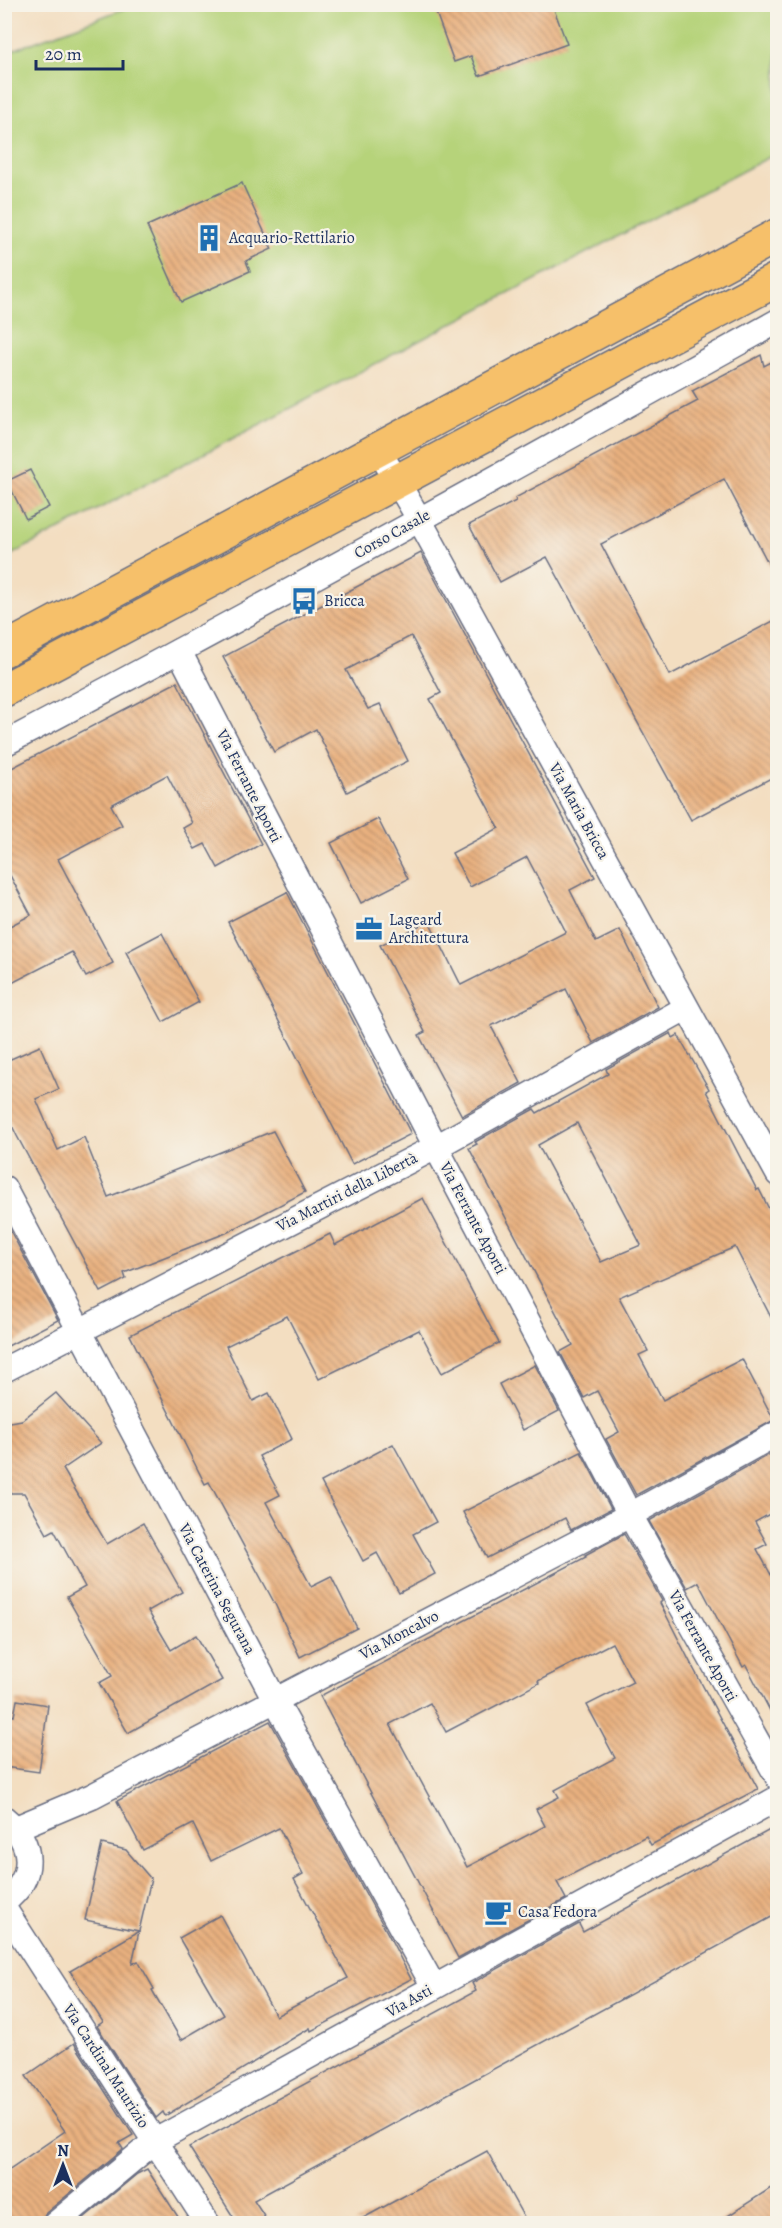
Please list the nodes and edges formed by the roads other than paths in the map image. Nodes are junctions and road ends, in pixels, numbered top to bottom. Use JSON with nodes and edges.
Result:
{"nodes":[{"id":1,"x":777,"y":235,"type":"edge"},
{"id":2,"x":777,"y":279,"type":"edge"},
{"id":3,"x":777,"y":321,"type":"edge"},
{"id":4,"x":378,"y":449,"type":"junction"},
{"id":5,"x":397,"y":482,"type":"junction"},
{"id":6,"x":419,"y":519,"type":"junction"},
{"id":7,"x":4,"y":650,"type":"edge"},
{"id":8,"x":179,"y":651,"type":"junction"},
{"id":9,"x":4,"y":690,"type":"edge"},
{"id":10,"x":4,"y":744,"type":"edge"},
{"id":11,"x":686,"y":1008,"type":"junction"},
{"id":12,"x":436,"y":1147,"type":"junction"},
{"id":13,"x":777,"y":1174,"type":"edge"},
{"id":14,"x":4,"y":1188,"type":"edge"},
{"id":15,"x":80,"y":1330,"type":"junction"},
{"id":16,"x":4,"y":1370,"type":"edge"},
{"id":17,"x":777,"y":1433,"type":"edge"},
{"id":18,"x":630,"y":1515,"type":"junction"},
{"id":19,"x":275,"y":1700,"type":"junction"},
{"id":20,"x":777,"y":1778,"type":"edge"},
{"id":21,"x":777,"y":1798,"type":"edge"},
{"id":22,"x":10,"y":1823,"type":"edge"},
{"id":23,"x":4,"y":1902,"type":"edge"},
{"id":24,"x":4,"y":1908,"type":"edge"},
{"id":25,"x":434,"y":1987,"type":"junction"},
{"id":26,"x":154,"y":2140,"type":"junction"},
{"id":27,"x":56,"y":2223,"type":"edge"},
{"id":28,"x":208,"y":2223,"type":"edge"}],
"edges":[{"from":1,"to":4,"type":"main road"},
{"from":2,"to":5,"type":"main road"},
{"from":3,"to":6,"type":"street","name":"Corso Casale"},
{"from":4,"to":5,"type":"street","name":"Via Maria Bricca"},
{"from":4,"to":7,"type":"main road"},
{"from":5,"to":6,"type":"street","name":"Via Maria Bricca"},
{"from":5,"to":9,"type":"main road"},
{"from":6,"to":8,"type":"street","name":"Corso Casale"},
{"from":6,"to":11,"type":"street","name":"Via Maria Bricca"},
{"from":8,"to":10,"type":"street","name":"Corso Casale"},
{"from":8,"to":12,"type":"street","name":"Via Ferrante Aporti"},
{"from":11,"to":12,"type":"street","name":"Via Martiri della Libertà"},
{"from":11,"to":13,"type":"street","name":"Via Maria Bricca"},
{"from":12,"to":15,"type":"street","name":"Via Martiri della Libertà"},
{"from":12,"to":18,"type":"street","name":"Via Ferrante Aporti"},
{"from":14,"to":15,"type":"street","name":"Via Caterina Segurana"},
{"from":15,"to":16,"type":"street","name":"Via Martiri della Libertà"},
{"from":15,"to":19,"type":"street","name":"Via Caterina Segurana"},
{"from":17,"to":18,"type":"street","name":"Via Moncalvo"},
{"from":18,"to":19,"type":"street","name":"Via Moncalvo"},
{"from":18,"to":20,"type":"street","name":"Via Ferrante Aporti"},
{"from":19,"to":22,"type":"street","name":"Via Moncalvo"},
{"from":19,"to":25,"type":"street","name":"Via Caterina Segurana"},
{"from":21,"to":25,"type":"street","name":"Via Asti"},
{"from":22,"to":23,"type":"street"},
{"from":24,"to":26,"type":"street","name":"Via Cardinal Maurizio"},
{"from":25,"to":26,"type":"street","name":"Via Asti"},
{"from":26,"to":27,"type":"street","name":"Via Asti"},
{"from":26,"to":28,"type":"street","name":"Via Cardinal Maurizio"}]}
